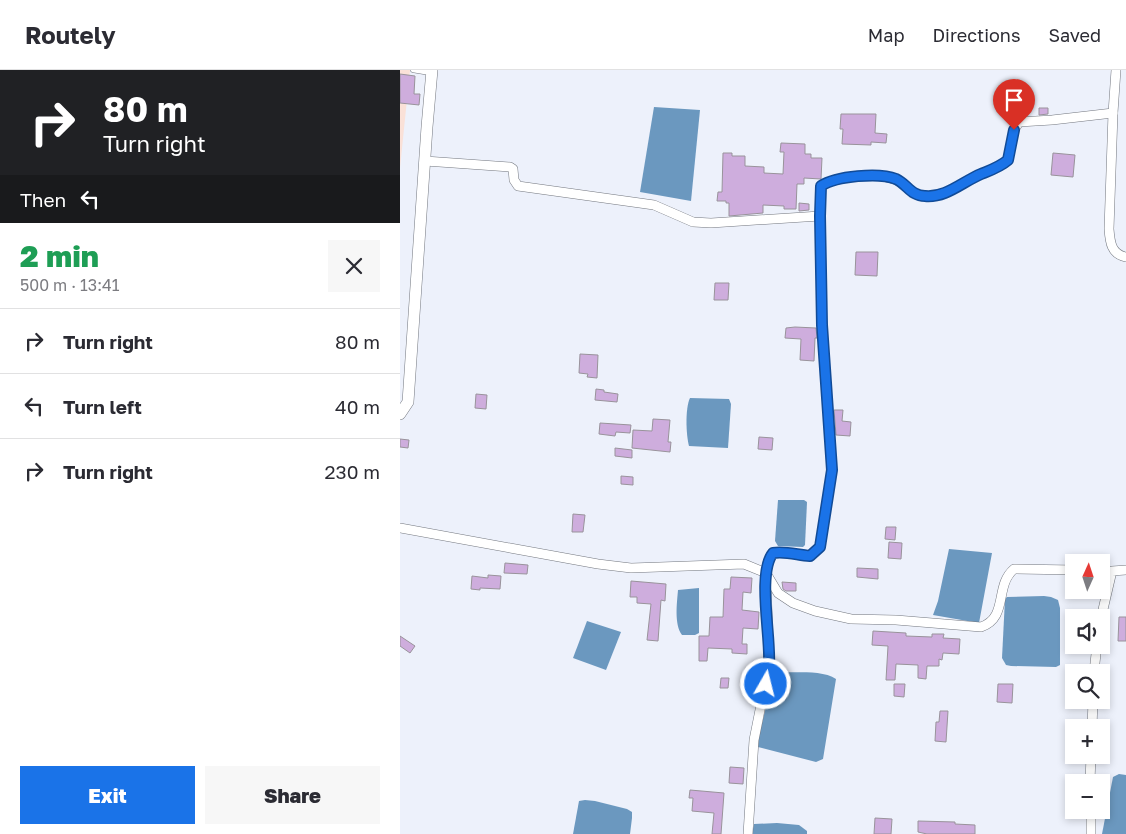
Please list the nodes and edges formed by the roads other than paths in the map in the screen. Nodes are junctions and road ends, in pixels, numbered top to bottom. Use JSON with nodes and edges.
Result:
{"nodes":[{"id":1,"x":413,"y":70,"type":"edge"},
{"id":2,"x":1116,"y":70,"type":"edge"},
{"id":3,"x":432,"y":72,"type":"edge"},
{"id":4,"x":1113,"y":113,"type":"junction"},
{"id":5,"x":425,"y":161,"type":"junction"},
{"id":6,"x":820,"y":216,"type":"junction"},
{"id":7,"x":1126,"y":257,"type":"edge"},
{"id":8,"x":400,"y":414,"type":"edge"},
{"id":9,"x":400,"y":528,"type":"edge"},
{"id":10,"x":1065,"y":570,"type":"edge"},
{"id":11,"x":1126,"y":570,"type":"edge"},
{"id":12,"x":1112,"y":571,"type":"joint"},
{"id":13,"x":766,"y":573,"type":"junction"},
{"id":14,"x":1103,"y":609,"type":"edge"},
{"id":15,"x":1091,"y":819,"type":"edge"},
{"id":16,"x":748,"y":834,"type":"edge"},
{"id":17,"x":1091,"y":834,"type":"edge"}],
"edges":[{"from":1,"to":3,"type":"lane"},
{"from":2,"to":4,"type":"street"},
{"from":3,"to":5,"type":"street"},
{"from":4,"to":6,"type":"street"},
{"from":4,"to":7,"type":"street"},
{"from":5,"to":6,"type":"street"},
{"from":5,"to":8,"type":"street"},
{"from":6,"to":13,"type":"street"},
{"from":9,"to":13,"type":"street"},
{"from":10,"to":13,"type":"street"},
{"from":11,"to":12,"type":"street"},
{"from":12,"to":14,"type":"street"},
{"from":13,"to":16,"type":"street"},
{"from":15,"to":17,"type":"street"}]}
